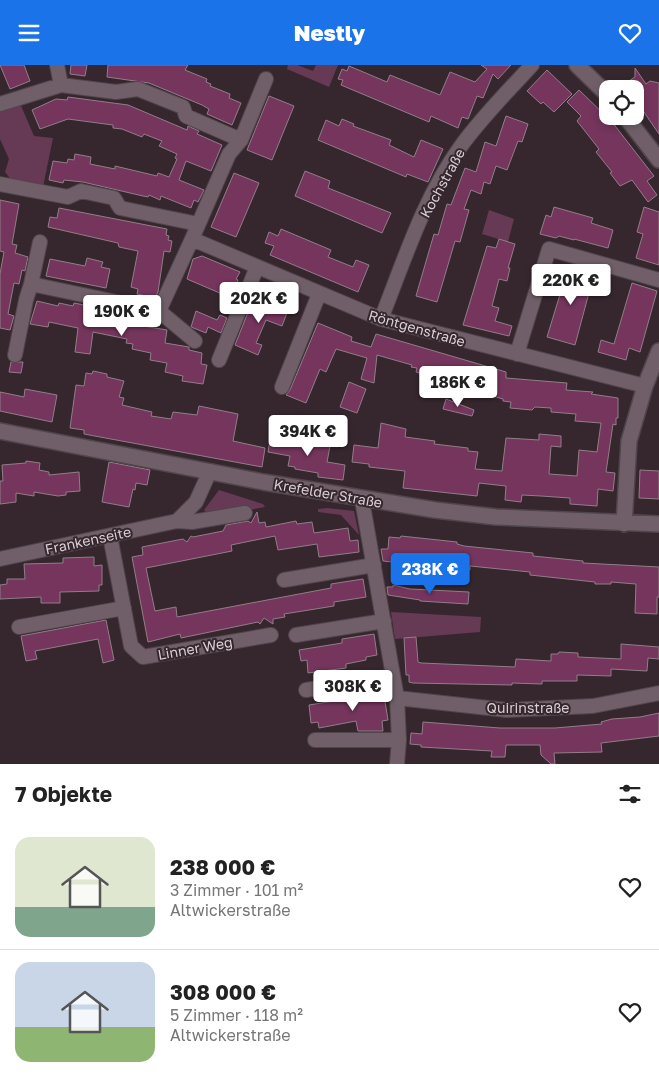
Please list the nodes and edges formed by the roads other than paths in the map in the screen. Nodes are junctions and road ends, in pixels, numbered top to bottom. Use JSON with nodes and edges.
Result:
{"nodes":[{"id":1,"x":57,"y":65,"type":"edge"},
{"id":2,"x":532,"y":65,"type":"edge"},
{"id":3,"x":577,"y":65,"type":"edge"},
{"id":4,"x":266,"y":79,"type":"dead end"},
{"id":5,"x":61,"y":85,"type":"junction"},
{"id":6,"x":599,"y":86,"type":"edge"},
{"id":7,"x":0,"y":104,"type":"edge"},
{"id":8,"x":633,"y":125,"type":"edge"},
{"id":9,"x":241,"y":140,"type":"junction"},
{"id":10,"x":657,"y":155,"type":"edge"},
{"id":11,"x":0,"y":184,"type":"edge"},
{"id":12,"x":198,"y":224,"type":"junction"},
{"id":13,"x":192,"y":239,"type":"junction"},
{"id":14,"x":40,"y":242,"type":"dead end"},
{"id":15,"x":257,"y":267,"type":"junction"},
{"id":16,"x":659,"y":280,"type":"edge"},
{"id":17,"x":32,"y":284,"type":"junction"},
{"id":18,"x":319,"y":294,"type":"junction"},
{"id":19,"x":159,"y":311,"type":"junction"},
{"id":20,"x":380,"y":319,"type":"junction"},
{"id":21,"x":195,"y":341,"type":"dead end"},
{"id":22,"x":659,"y":351,"type":"edge"},
{"id":23,"x":517,"y":354,"type":"junction"},
{"id":24,"x":15,"y":355,"type":"dead end"},
{"id":25,"x":219,"y":360,"type":"dead end"},
{"id":26,"x":645,"y":386,"type":"junction"},
{"id":27,"x":282,"y":387,"type":"dead end"},
{"id":28,"x":0,"y":431,"type":"edge"},
{"id":29,"x":210,"y":471,"type":"junction"},
{"id":30,"x":362,"y":500,"type":"junction"},
{"id":31,"x":245,"y":513,"type":"dead end"},
{"id":32,"x":177,"y":521,"type":"junction"},
{"id":33,"x":624,"y":524,"type":"junction"},
{"id":34,"x":659,"y":524,"type":"edge"},
{"id":35,"x":110,"y":536,"type":"junction"},
{"id":36,"x":0,"y":559,"type":"edge"},
{"id":37,"x":374,"y":565,"type":"junction"},
{"id":38,"x":284,"y":580,"type":"dead end"},
{"id":39,"x":124,"y":608,"type":"junction"},
{"id":40,"x":384,"y":621,"type":"junction"},
{"id":41,"x":18,"y":627,"type":"dead end"},
{"id":42,"x":272,"y":635,"type":"dead end"},
{"id":43,"x":296,"y":635,"type":"dead end"},
{"id":44,"x":393,"y":676,"type":"junction"},
{"id":45,"x":306,"y":690,"type":"dead end"},
{"id":46,"x":659,"y":693,"type":"edge"},
{"id":47,"x":397,"y":698,"type":"junction"},
{"id":48,"x":315,"y":740,"type":"dead end"},
{"id":49,"x":400,"y":740,"type":"junction"},
{"id":50,"x":397,"y":764,"type":"edge"}],
"edges":[{"from":1,"to":5,"type":"street"},
{"from":2,"to":20,"type":"street","name":"Kochstraße"},
{"from":3,"to":6,"type":"street"},
{"from":4,"to":9,"type":"street"},
{"from":5,"to":7,"type":"street"},
{"from":5,"to":9,"type":"street"},
{"from":8,"to":10,"type":"street"},
{"from":9,"to":12,"type":"street"},
{"from":11,"to":12,"type":"street"},
{"from":12,"to":13,"type":"street"},
{"from":13,"to":15,"type":"street","name":"Röntgenstraße"},
{"from":13,"to":19,"type":"street"},
{"from":14,"to":17,"type":"street"},
{"from":15,"to":18,"type":"street","name":"Röntgenstraße"},
{"from":15,"to":25,"type":"street"},
{"from":16,"to":23,"type":"street"},
{"from":17,"to":19,"type":"street"},
{"from":17,"to":24,"type":"street"},
{"from":18,"to":20,"type":"street","name":"Röntgenstraße"},
{"from":18,"to":27,"type":"street"},
{"from":19,"to":21,"type":"street"},
{"from":20,"to":23,"type":"street","name":"Röntgenstraße"},
{"from":22,"to":26,"type":"street"},
{"from":23,"to":26,"type":"street","name":"Röntgenstraße"},
{"from":26,"to":33,"type":"street"},
{"from":28,"to":29,"type":"street","name":"Krefelder Straße"},
{"from":29,"to":30,"type":"street","name":"Krefelder Straße"},
{"from":29,"to":32,"type":"street"},
{"from":30,"to":33,"type":"street","name":"Krefelder Straße"},
{"from":30,"to":37,"type":"street"},
{"from":31,"to":32,"type":"street","name":"Frankenseite"},
{"from":32,"to":35,"type":"street","name":"Frankenseite"},
{"from":33,"to":34,"type":"street","name":"Krefelder Straße"},
{"from":35,"to":36,"type":"street","name":"Frankenseite"},
{"from":35,"to":39,"type":"street","name":"Linner Weg"},
{"from":37,"to":38,"type":"street"},
{"from":37,"to":40,"type":"street"},
{"from":39,"to":41,"type":"street"},
{"from":39,"to":42,"type":"street","name":"Linner Weg"},
{"from":40,"to":43,"type":"street"},
{"from":40,"to":44,"type":"street"},
{"from":44,"to":45,"type":"street"},
{"from":44,"to":47,"type":"street"},
{"from":46,"to":47,"type":"street","name":"Quirinstraße"},
{"from":47,"to":49,"type":"street"},
{"from":48,"to":49,"type":"street"},
{"from":49,"to":50,"type":"street"}]}
